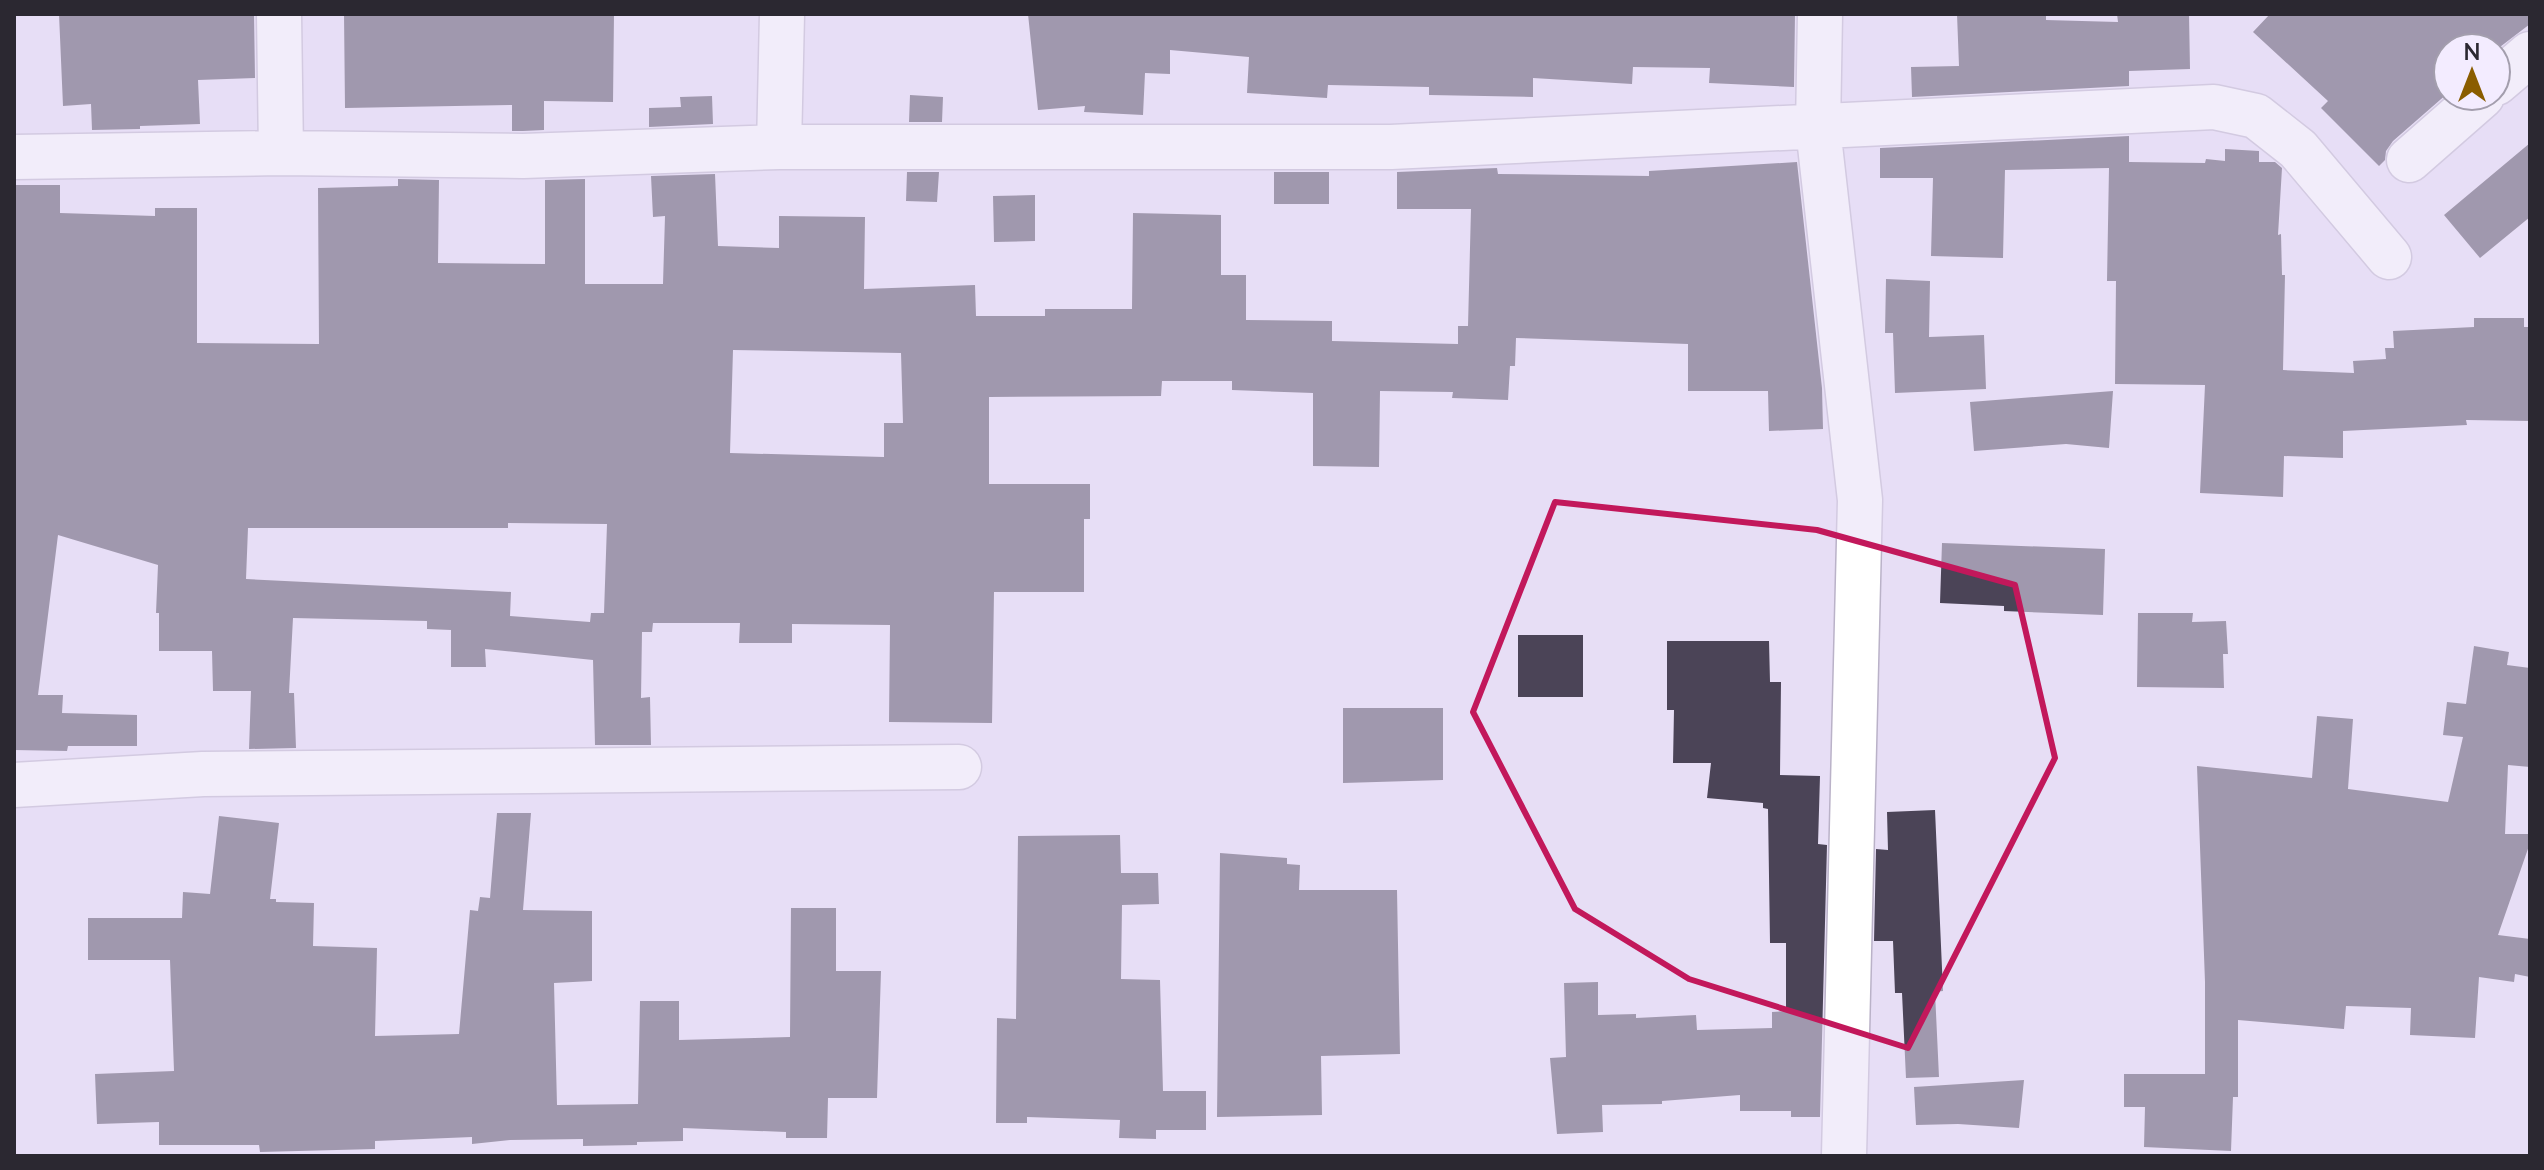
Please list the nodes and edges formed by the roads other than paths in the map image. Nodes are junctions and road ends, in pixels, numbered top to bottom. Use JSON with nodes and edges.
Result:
{"nodes":[{"id":1,"x":279,"y":14,"type":"edge"},
{"id":2,"x":782,"y":14,"type":"edge"},
{"id":3,"x":1820,"y":14,"type":"edge"},
{"id":4,"x":2530,"y":54,"type":"edge"},
{"id":5,"x":2512,"y":69,"type":"edge"},
{"id":6,"x":2464,"y":112,"type":"edge"},
{"id":7,"x":1818,"y":128,"type":"junction"},
{"id":8,"x":779,"y":147,"type":"junction"},
{"id":9,"x":281,"y":153,"type":"junction"},
{"id":10,"x":14,"y":157,"type":"edge"},
{"id":11,"x":2409,"y":160,"type":"dead end"},
{"id":12,"x":2389,"y":257,"type":"dead end"},
{"id":13,"x":959,"y":767,"type":"dead end"},
{"id":14,"x":14,"y":785,"type":"edge"},
{"id":15,"x":1844,"y":1156,"type":"edge"}],
"edges":[{"from":1,"to":9,"type":"street"},
{"from":2,"to":8,"type":"street"},
{"from":3,"to":7,"type":"street"},
{"from":4,"to":5,"type":"street"},
{"from":6,"to":11,"type":"street"},
{"from":7,"to":8,"type":"street"},
{"from":7,"to":12,"type":"street"},
{"from":7,"to":15,"type":"street"},
{"from":8,"to":9,"type":"street"},
{"from":9,"to":10,"type":"street"},
{"from":13,"to":14,"type":"street"}]}
